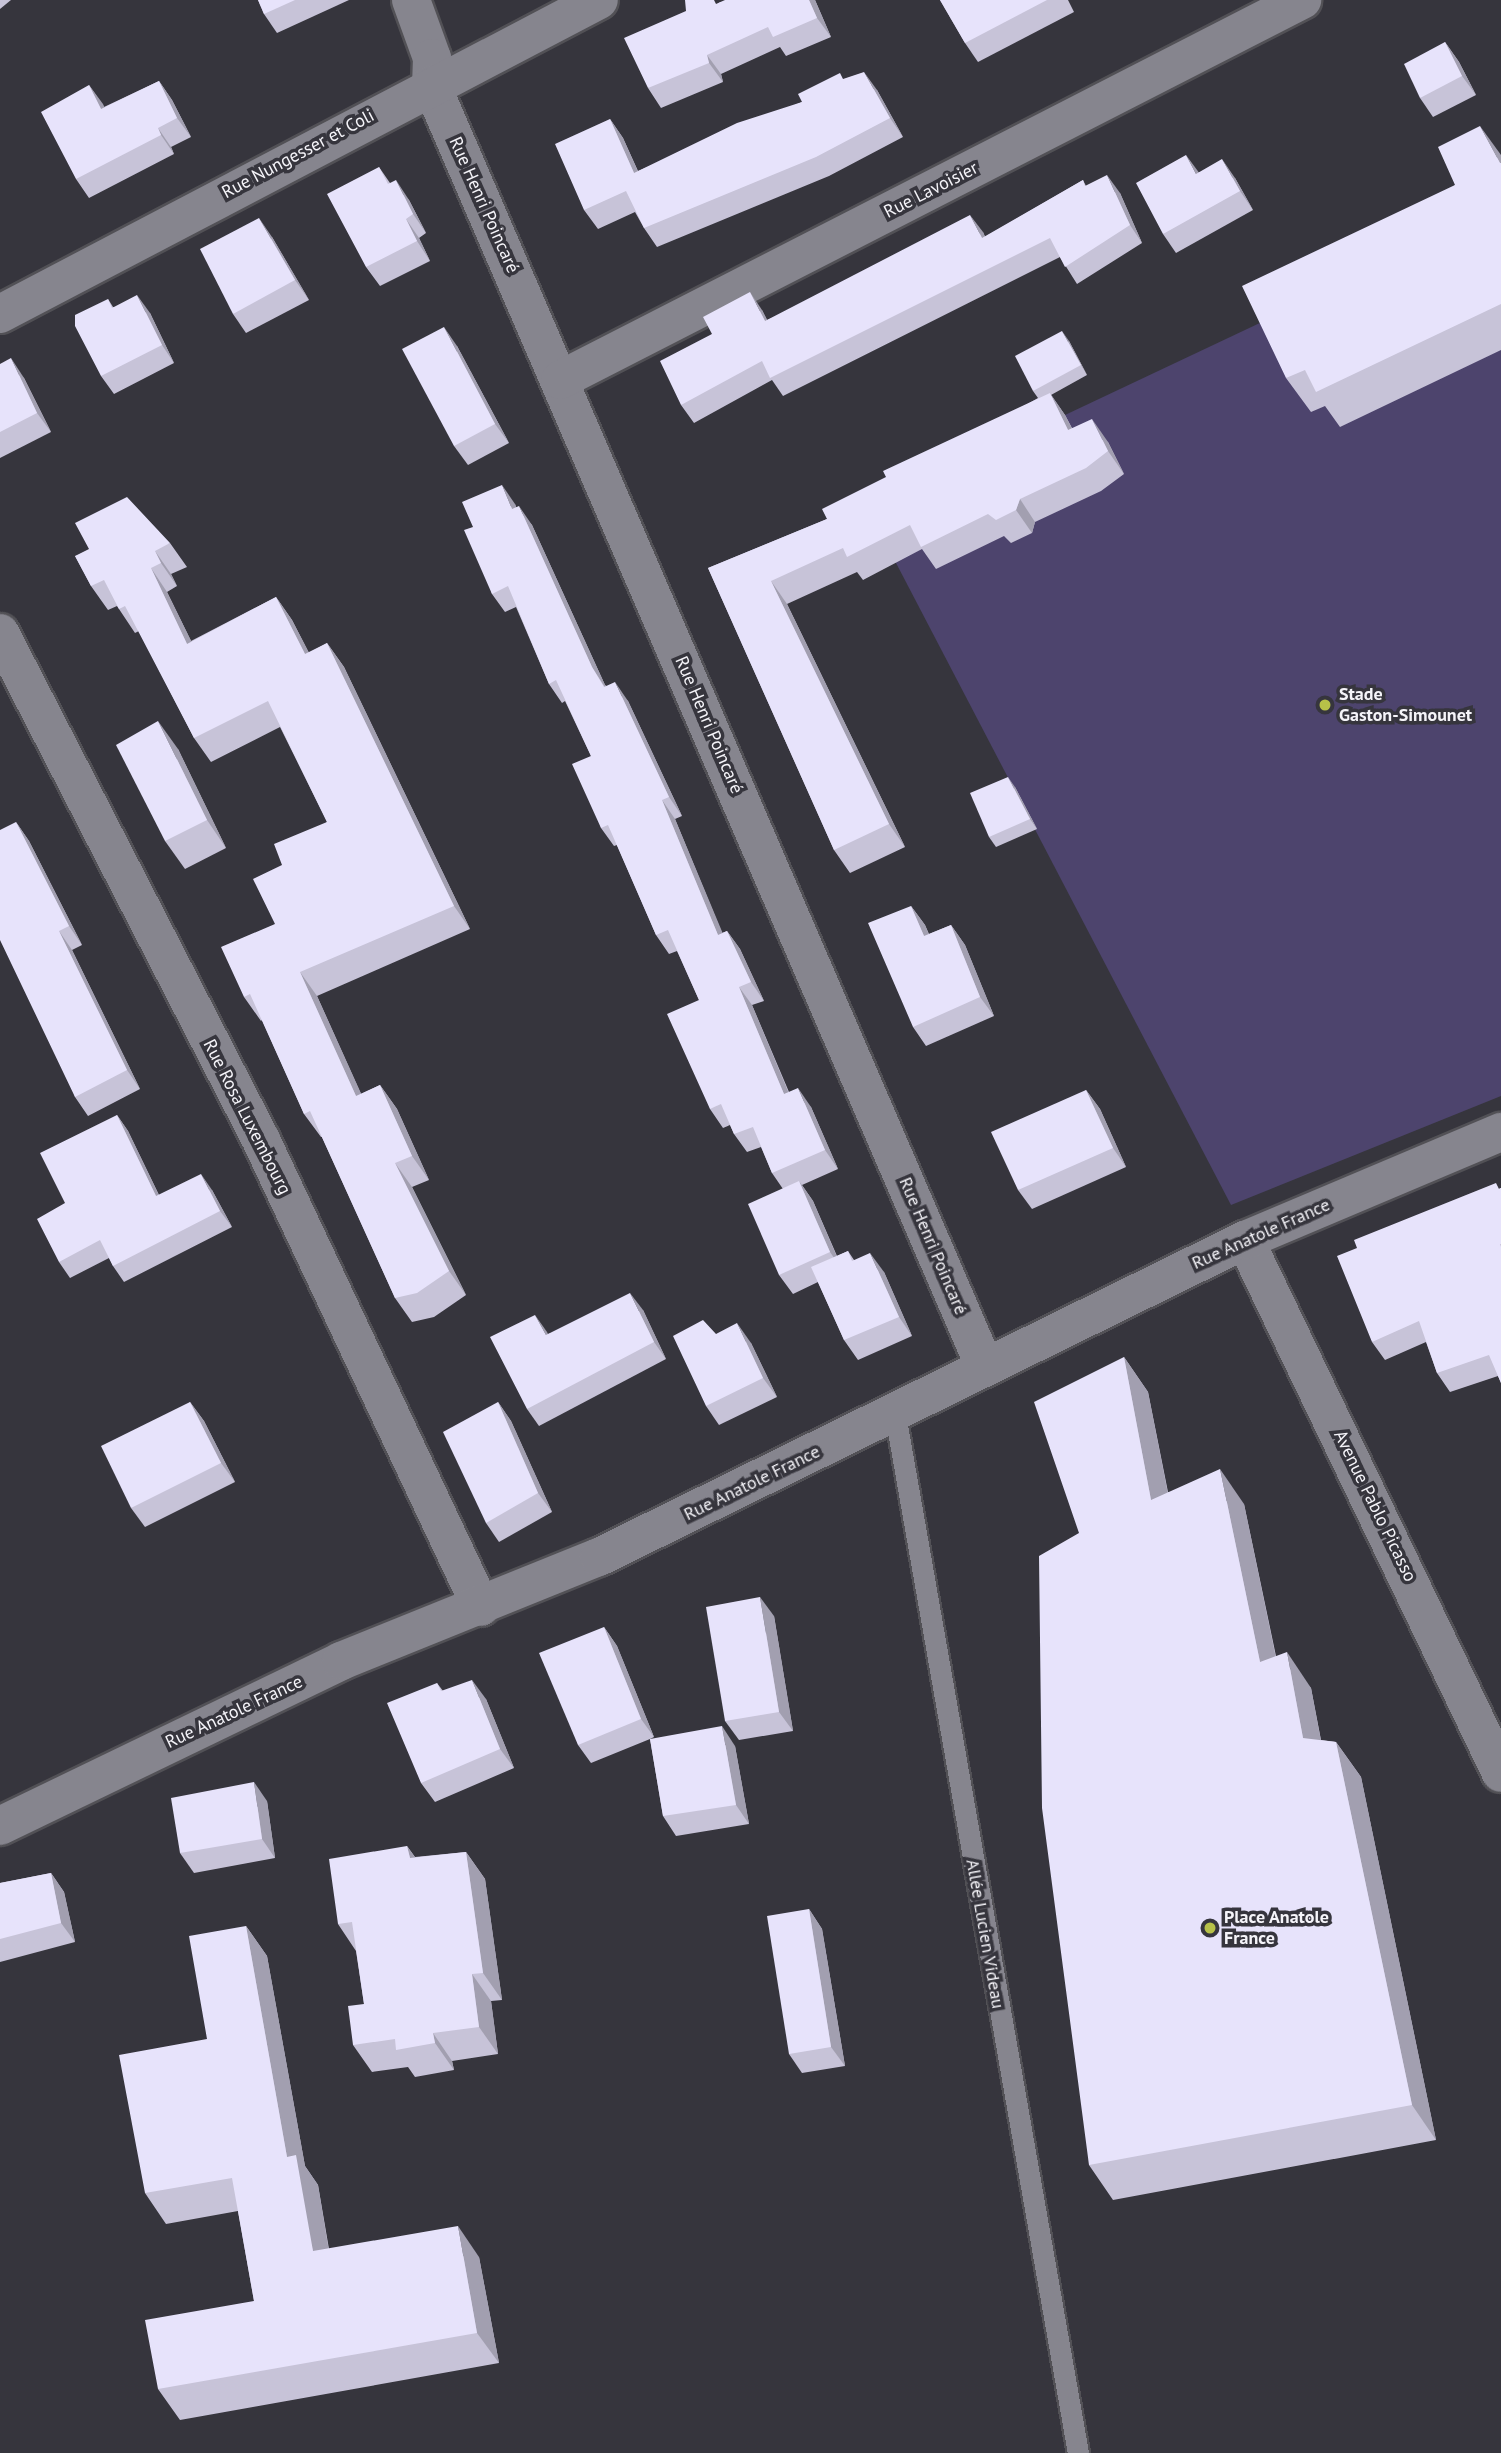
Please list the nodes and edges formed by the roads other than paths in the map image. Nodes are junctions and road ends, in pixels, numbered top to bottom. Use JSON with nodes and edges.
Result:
{"nodes":[{"id":1,"x":411,"y":0,"type":"edge"},
{"id":2,"x":599,"y":0,"type":"edge"},
{"id":3,"x":1302,"y":0,"type":"edge"},
{"id":4,"x":431,"y":84,"type":"junction"},
{"id":5,"x":0,"y":314,"type":"edge"},
{"id":6,"x":560,"y":380,"type":"junction"},
{"id":7,"x":0,"y":634,"type":"edge"},
{"id":8,"x":1501,"y":1132,"type":"edge"},
{"id":9,"x":1245,"y":1240,"type":"junction"},
{"id":10,"x":985,"y":1367,"type":"junction"},
{"id":11,"x":895,"y":1414,"type":"junction"},
{"id":12,"x":481,"y":1607,"type":"junction"},
{"id":13,"x":1501,"y":1773,"type":"edge"},
{"id":14,"x":0,"y":1826,"type":"edge"},
{"id":15,"x":1078,"y":2453,"type":"edge"}],
"edges":[{"from":1,"to":4,"type":"street"},
{"from":2,"to":4,"type":"street","name":"Rue Nungesser et Coli"},
{"from":3,"to":6,"type":"street","name":"Rue Lavoisier"},
{"from":4,"to":5,"type":"street","name":"Rue Nungesser et Coli"},
{"from":4,"to":6,"type":"street","name":"Rue Henri Poincaré"},
{"from":6,"to":10,"type":"street","name":"Rue Henri Poincaré"},
{"from":7,"to":12,"type":"street","name":"Rue Rosa Luxembourg"},
{"from":8,"to":9,"type":"street","name":"Rue Anatole France"},
{"from":9,"to":10,"type":"street","name":"Rue Anatole France"},
{"from":9,"to":13,"type":"street","name":"Avenue Pablo Picasso"},
{"from":10,"to":11,"type":"street","name":"Rue Anatole France"},
{"from":11,"to":12,"type":"street","name":"Rue Anatole France"},
{"from":11,"to":15,"type":"lane","name":"Allée Lucien Videau"},
{"from":12,"to":14,"type":"street","name":"Rue Anatole France"}]}
